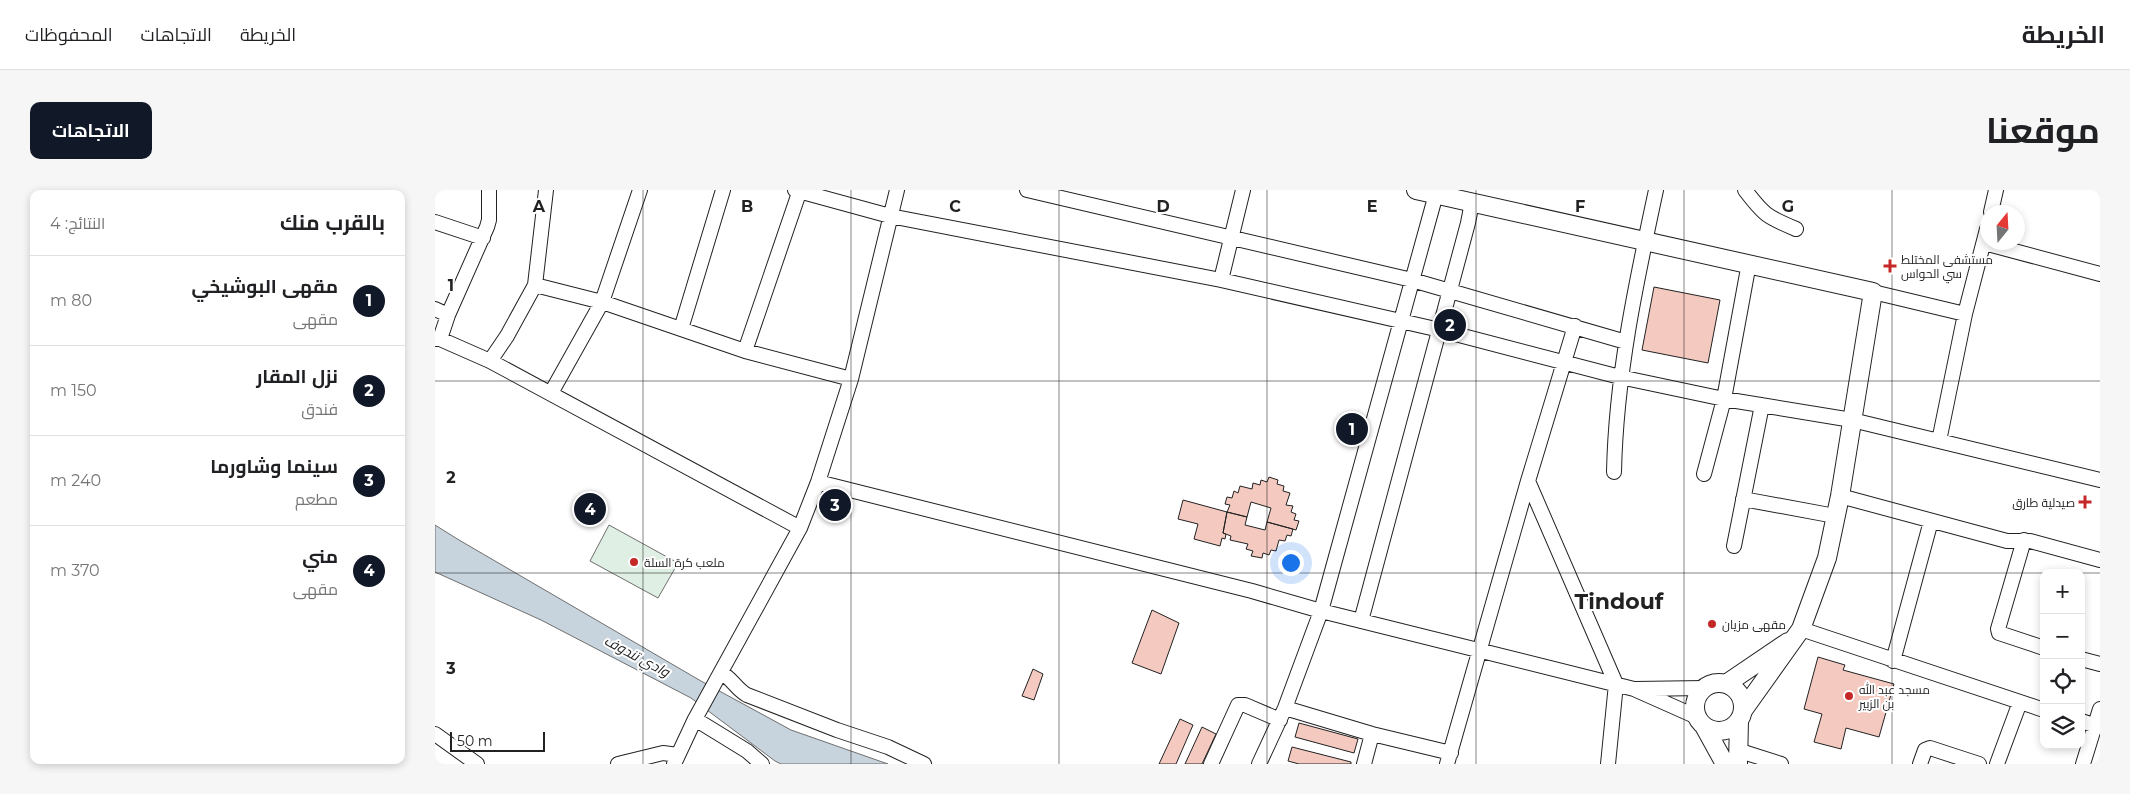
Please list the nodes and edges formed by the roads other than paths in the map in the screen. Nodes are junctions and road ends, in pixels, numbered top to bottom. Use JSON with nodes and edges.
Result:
{"nodes":[{"id":1,"x":489,"y":190,"type":"edge"},
{"id":2,"x":546,"y":190,"type":"edge"},
{"id":3,"x":641,"y":190,"type":"edge"},
{"id":4,"x":723,"y":190,"type":"edge"},
{"id":5,"x":798,"y":190,"type":"edge"},
{"id":6,"x":897,"y":190,"type":"edge"},
{"id":7,"x":1027,"y":190,"type":"edge"},
{"id":8,"x":1243,"y":190,"type":"edge"},
{"id":9,"x":1417,"y":190,"type":"edge"},
{"id":10,"x":1656,"y":190,"type":"edge"},
{"id":11,"x":1745,"y":190,"type":"edge"},
{"id":12,"x":1996,"y":190,"type":"edge"},
{"id":13,"x":1436,"y":194,"type":"junction"},
{"id":14,"x":1472,"y":202,"type":"junction"},
{"id":15,"x":1993,"y":205,"type":"edge"},
{"id":16,"x":890,"y":216,"type":"junction"},
{"id":17,"x":435,"y":222,"type":"edge"},
{"id":18,"x":1796,"y":229,"type":"dead end"},
{"id":19,"x":483,"y":238,"type":"junction"},
{"id":20,"x":1232,"y":238,"type":"junction"},
{"id":21,"x":1645,"y":240,"type":"junction"},
{"id":22,"x":2025,"y":249,"type":"edge"},
{"id":23,"x":1982,"y":250,"type":"edge"},
{"id":24,"x":1749,"y":263,"type":"junction"},
{"id":25,"x":2100,"y":274,"type":"edge"},
{"id":26,"x":1221,"y":280,"type":"junction"},
{"id":27,"x":1412,"y":280,"type":"junction"},
{"id":28,"x":535,"y":285,"type":"junction"},
{"id":29,"x":1450,"y":290,"type":"junction"},
{"id":30,"x":1873,"y":292,"type":"junction"},
{"id":31,"x":602,"y":302,"type":"junction"},
{"id":32,"x":435,"y":309,"type":"edge"},
{"id":33,"x":1965,"y":314,"type":"junction"},
{"id":34,"x":448,"y":315,"type":"junction"},
{"id":35,"x":1401,"y":321,"type":"junction"},
{"id":36,"x":1575,"y":326,"type":"junction"},
{"id":37,"x":681,"y":329,"type":"junction"},
{"id":38,"x":1440,"y":330,"type":"junction"},
{"id":39,"x":437,"y":339,"type":"edge"},
{"id":40,"x":1626,"y":342,"type":"junction"},
{"id":41,"x":745,"y":351,"type":"junction"},
{"id":42,"x":490,"y":361,"type":"junction"},
{"id":43,"x":1565,"y":364,"type":"junction"},
{"id":44,"x":1620,"y":377,"type":"junction"},
{"id":45,"x":851,"y":379,"type":"junction"},
{"id":46,"x":551,"y":394,"type":"junction"},
{"id":47,"x":1724,"y":399,"type":"junction"},
{"id":48,"x":1762,"y":406,"type":"junction"},
{"id":49,"x":1852,"y":420,"type":"junction"},
{"id":50,"x":1939,"y":441,"type":"junction"},
{"id":51,"x":1615,"y":472,"type":"dead end"},
{"id":52,"x":1704,"y":474,"type":"dead end"},
{"id":53,"x":2100,"y":480,"type":"edge"},
{"id":54,"x":1528,"y":481,"type":"junction"},
{"id":55,"x":818,"y":482,"type":"junction"},
{"id":56,"x":1840,"y":496,"type":"junction"},
{"id":57,"x":1743,"y":499,"type":"junction"},
{"id":58,"x":1835,"y":516,"type":"junction"},
{"id":59,"x":1931,"y":521,"type":"junction"},
{"id":60,"x":801,"y":528,"type":"junction"},
{"id":61,"x":2024,"y":540,"type":"junction"},
{"id":62,"x":1734,"y":546,"type":"dead end"},
{"id":63,"x":2100,"y":560,"type":"edge"},
{"id":64,"x":1321,"y":611,"type":"junction"},
{"id":65,"x":1361,"y":621,"type":"junction"},
{"id":66,"x":1799,"y":633,"type":"junction"},
{"id":67,"x":2040,"y":647,"type":"edge"},
{"id":68,"x":1480,"y":650,"type":"junction"},
{"id":69,"x":2085,"y":660,"type":"edge"},
{"id":70,"x":1893,"y":661,"type":"junction"},
{"id":71,"x":2100,"y":664,"type":"edge"},
{"id":72,"x":721,"y":672,"type":"junction"},
{"id":73,"x":1616,"y":684,"type":"junction"},
{"id":74,"x":1725,"y":684,"type":"junction"},
{"id":75,"x":1704,"y":688,"type":"junction"},
{"id":76,"x":1634,"y":689,"type":"junction"},
{"id":77,"x":2019,"y":702,"type":"junction"},
{"id":78,"x":2040,"y":709,"type":"edge"},
{"id":79,"x":2100,"y":709,"type":"edge"},
{"id":80,"x":1283,"y":714,"type":"junction"},
{"id":81,"x":1741,"y":715,"type":"junction"},
{"id":82,"x":695,"y":720,"type":"junction"},
{"id":83,"x":1700,"y":722,"type":"junction"},
{"id":84,"x":2085,"y":723,"type":"edge"},
{"id":85,"x":2098,"y":726,"type":"edge"},
{"id":86,"x":435,"y":734,"type":"edge"},
{"id":87,"x":1372,"y":734,"type":"junction"},
{"id":88,"x":1449,"y":758,"type":"edge"},
{"id":89,"x":1739,"y":758,"type":"edge"},
{"id":90,"x":676,"y":760,"type":"edge"},
{"id":91,"x":477,"y":764,"type":"edge"},
{"id":92,"x":618,"y":764,"type":"edge"},
{"id":93,"x":762,"y":764,"type":"edge"},
{"id":94,"x":924,"y":764,"type":"edge"},
{"id":95,"x":1211,"y":764,"type":"edge"},
{"id":96,"x":1259,"y":764,"type":"edge"},
{"id":97,"x":1364,"y":764,"type":"edge"},
{"id":98,"x":1608,"y":764,"type":"edge"},
{"id":99,"x":1725,"y":764,"type":"edge"},
{"id":100,"x":1781,"y":764,"type":"edge"},
{"id":101,"x":1920,"y":764,"type":"edge"},
{"id":102,"x":1979,"y":764,"type":"edge"},
{"id":103,"x":1997,"y":764,"type":"edge"},
{"id":104,"x":2083,"y":764,"type":"edge"}],
"edges":[{"from":1,"to":19,"type":"street"},
{"from":2,"to":28,"type":"street"},
{"from":3,"to":31,"type":"street"},
{"from":4,"to":37,"type":"street"},
{"from":5,"to":16,"type":"street"},
{"from":5,"to":41,"type":"street"},
{"from":6,"to":16,"type":"street"},
{"from":7,"to":20,"type":"street"},
{"from":8,"to":20,"type":"street"},
{"from":9,"to":13,"type":"main road"},
{"from":10,"to":21,"type":"street"},
{"from":11,"to":18,"type":"street"},
{"from":12,"to":15,"type":"street"},
{"from":13,"to":14,"type":"main road"},
{"from":13,"to":27,"type":"street"},
{"from":14,"to":21,"type":"main road"},
{"from":14,"to":29,"type":"street"},
{"from":16,"to":26,"type":"street"},
{"from":16,"to":45,"type":"street"},
{"from":17,"to":19,"type":"street"},
{"from":19,"to":34,"type":"street"},
{"from":20,"to":26,"type":"street"},
{"from":20,"to":27,"type":"street"},
{"from":21,"to":24,"type":"main road"},
{"from":21,"to":40,"type":"street"},
{"from":22,"to":25,"type":"street"},
{"from":23,"to":33,"type":"street"},
{"from":24,"to":30,"type":"main road"},
{"from":24,"to":47,"type":"street"},
{"from":26,"to":35,"type":"street"},
{"from":27,"to":29,"type":"street"},
{"from":27,"to":35,"type":"street"},
{"from":28,"to":31,"type":"street"},
{"from":28,"to":42,"type":"street"},
{"from":29,"to":36,"type":"street"},
{"from":29,"to":38,"type":"street"},
{"from":30,"to":33,"type":"street"},
{"from":30,"to":49,"type":"main road"},
{"from":31,"to":37,"type":"street"},
{"from":31,"to":46,"type":"street"},
{"from":32,"to":34,"type":"street"},
{"from":33,"to":50,"type":"street"},
{"from":34,"to":39,"type":"street"},
{"from":35,"to":38,"type":"street"},
{"from":35,"to":64,"type":"street"},
{"from":36,"to":40,"type":"street"},
{"from":36,"to":43,"type":"street"},
{"from":37,"to":41,"type":"street"},
{"from":38,"to":43,"type":"street"},
{"from":38,"to":65,"type":"street"},
{"from":39,"to":42,"type":"street"},
{"from":40,"to":44,"type":"street"},
{"from":41,"to":45,"type":"street"},
{"from":42,"to":46,"type":"street"},
{"from":43,"to":44,"type":"street"},
{"from":43,"to":54,"type":"street"},
{"from":44,"to":47,"type":"street"},
{"from":44,"to":51,"type":"street"},
{"from":45,"to":55,"type":"street"},
{"from":46,"to":60,"type":"street"},
{"from":47,"to":48,"type":"street"},
{"from":47,"to":52,"type":"street"},
{"from":48,"to":49,"type":"street"},
{"from":48,"to":57,"type":"street"},
{"from":49,"to":50,"type":"street"},
{"from":49,"to":56,"type":"main road"},
{"from":50,"to":53,"type":"street"},
{"from":54,"to":68,"type":"street"},
{"from":54,"to":73,"type":"street"},
{"from":55,"to":60,"type":"street"},
{"from":55,"to":64,"type":"street"},
{"from":56,"to":58,"type":"main road"},
{"from":56,"to":59,"type":"street"},
{"from":57,"to":58,"type":"street"},
{"from":57,"to":62,"type":"street"},
{"from":58,"to":66,"type":"main road"},
{"from":59,"to":61,"type":"street"},
{"from":59,"to":70,"type":"street"},
{"from":60,"to":72,"type":"street"},
{"from":61,"to":63,"type":"street"},
{"from":61,"to":67,"type":"street"},
{"from":64,"to":65,"type":"street"},
{"from":64,"to":80,"type":"street"},
{"from":65,"to":68,"type":"street"},
{"from":66,"to":70,"type":"street"},
{"from":66,"to":74,"type":"main road"},
{"from":66,"to":81,"type":"main road"},
{"from":68,"to":73,"type":"street"},
{"from":68,"to":88,"type":"street"},
{"from":69,"to":71,"type":"street"},
{"from":70,"to":77,"type":"street"},
{"from":72,"to":82,"type":"street"},
{"from":72,"to":94,"type":"street"},
{"from":73,"to":76,"type":"street"},
{"from":73,"to":98,"type":"street"},
{"from":74,"to":75,"type":"main road"},
{"from":74,"to":81,"type":"main road"},
{"from":75,"to":76,"type":"street"},
{"from":75,"to":83,"type":"main road"},
{"from":76,"to":83,"type":"street"},
{"from":77,"to":78,"type":"street"},
{"from":77,"to":103,"type":"street"},
{"from":79,"to":85,"type":"street"},
{"from":80,"to":87,"type":"street"},
{"from":80,"to":95,"type":"street"},
{"from":80,"to":96,"type":"street"},
{"from":81,"to":83,"type":"main road"},
{"from":81,"to":89,"type":"main road"},
{"from":82,"to":90,"type":"street"},
{"from":82,"to":93,"type":"street"},
{"from":83,"to":99,"type":"main road"},
{"from":84,"to":85,"type":"street"},
{"from":85,"to":104,"type":"street"},
{"from":86,"to":91,"type":"street"},
{"from":87,"to":88,"type":"street"},
{"from":87,"to":97,"type":"street"},
{"from":89,"to":100,"type":"street"},
{"from":90,"to":92,"type":"street"},
{"from":101,"to":102,"type":"street"}]}
